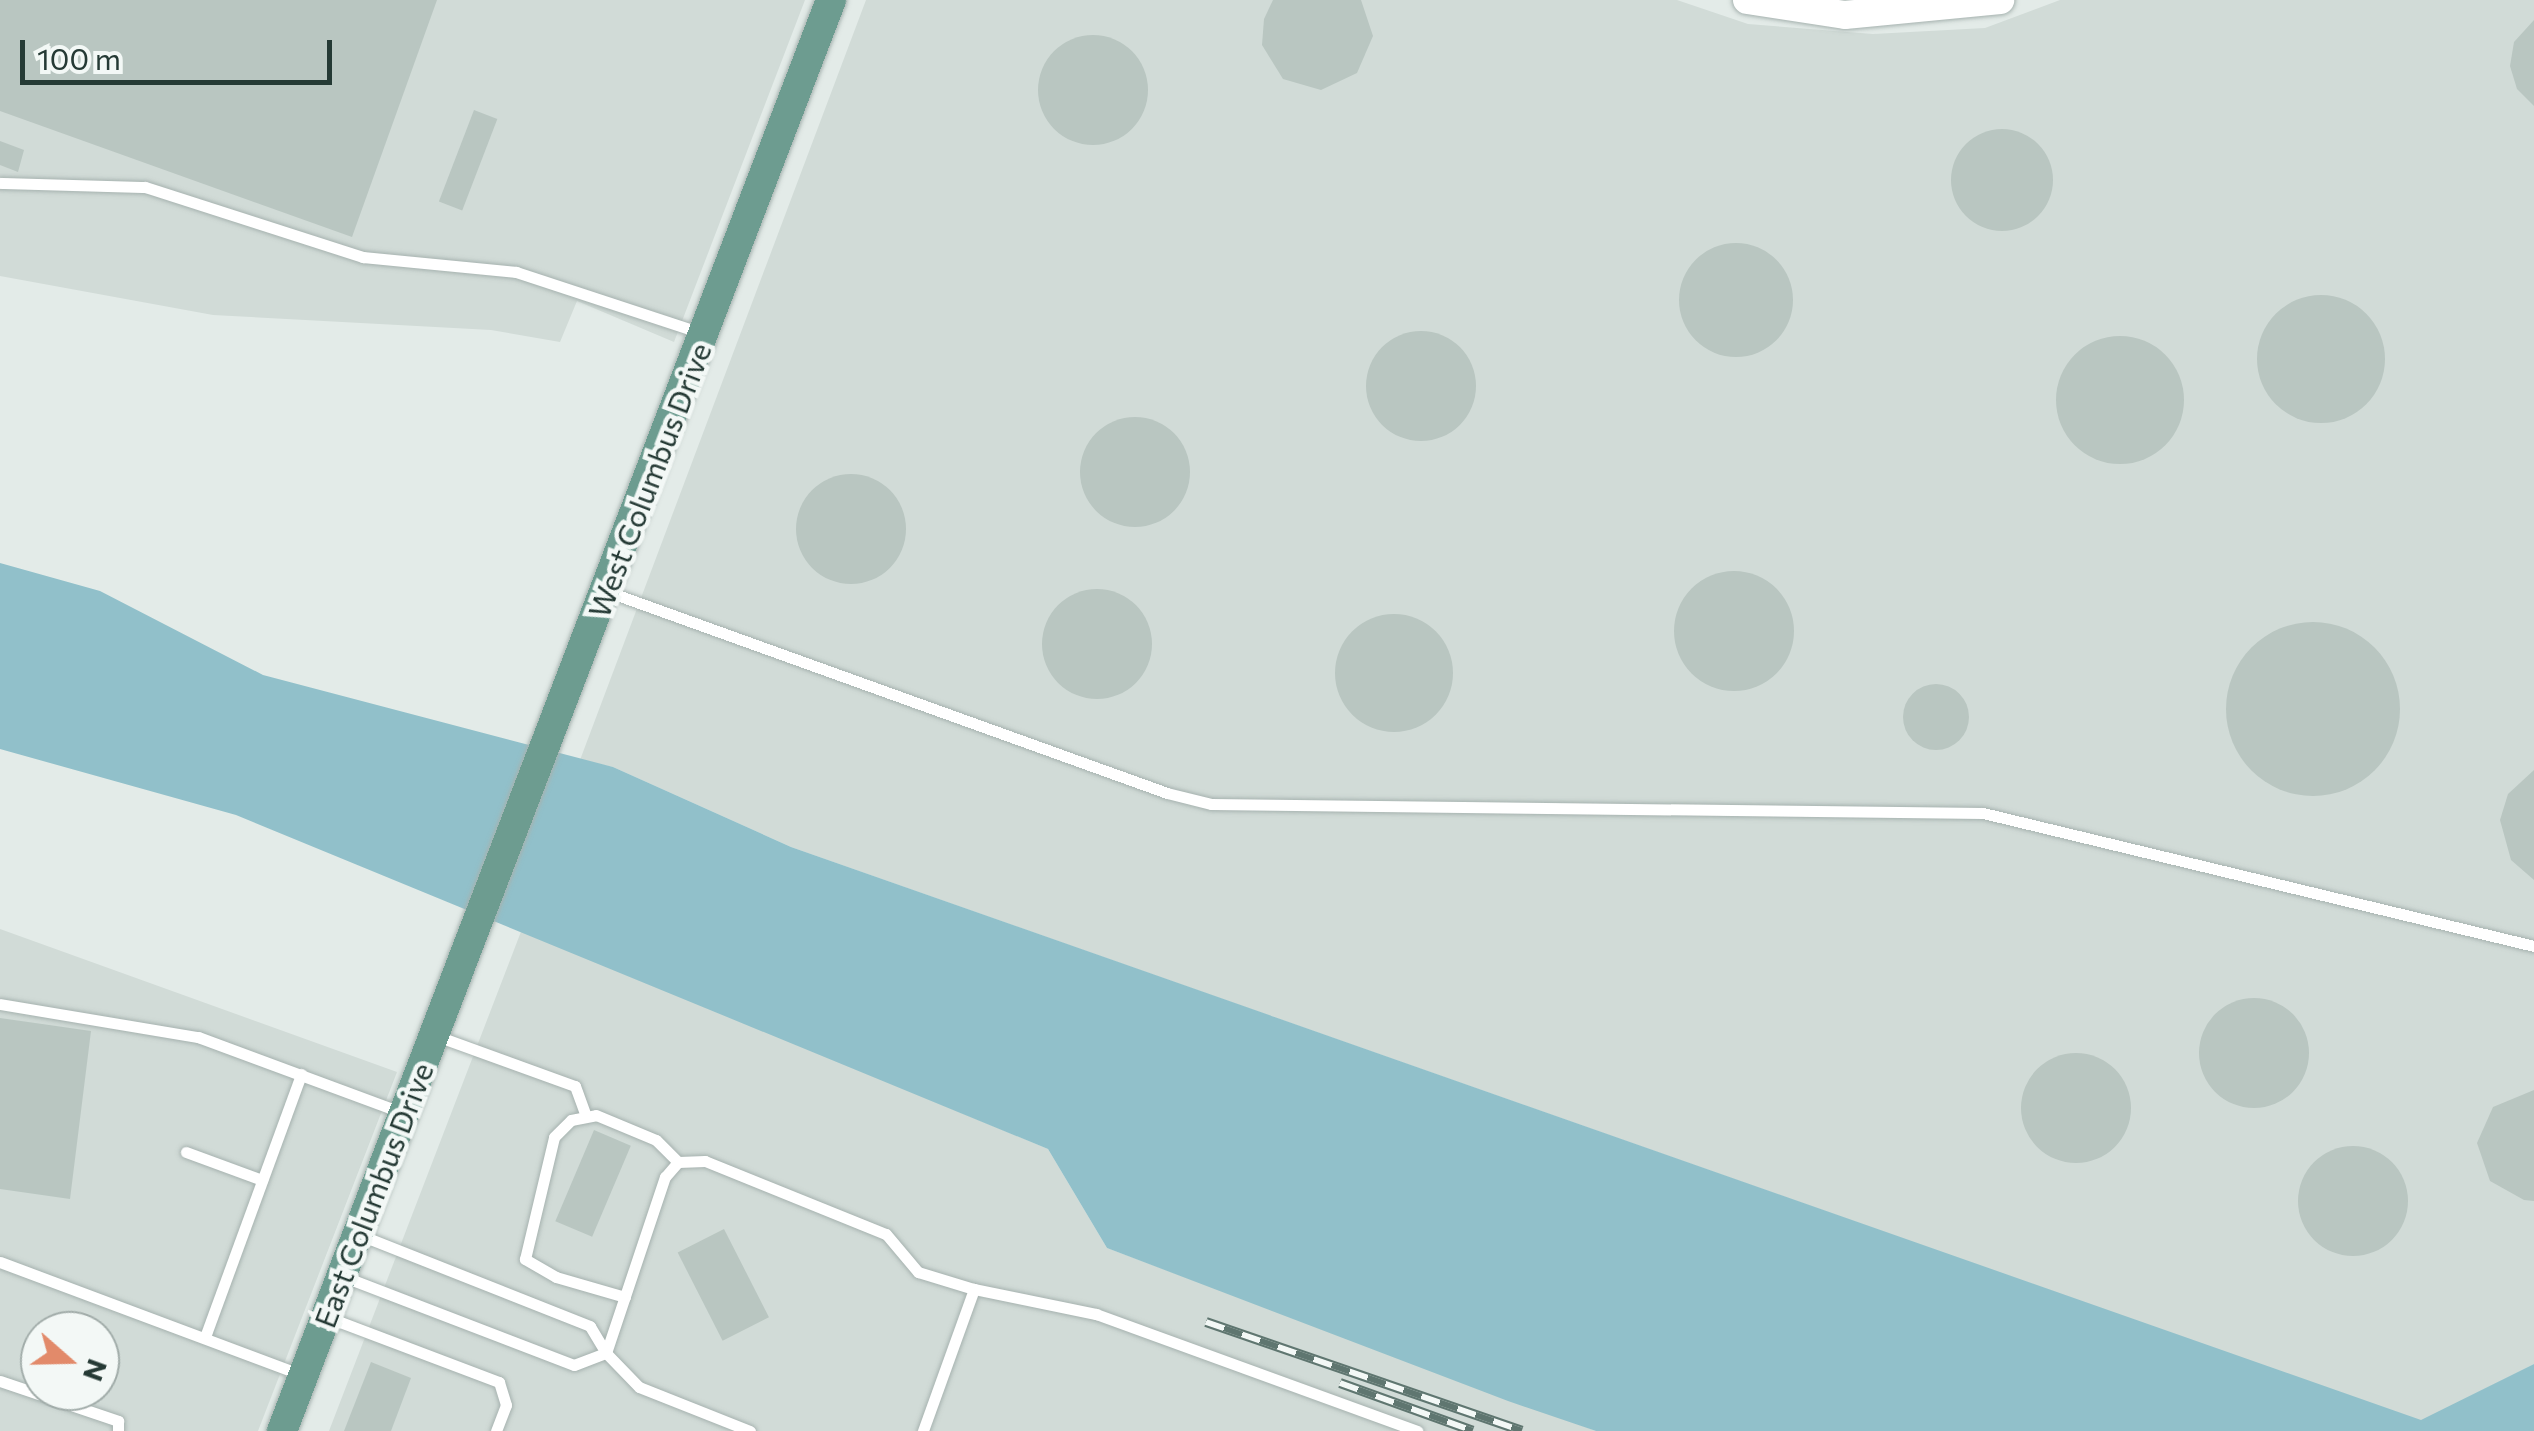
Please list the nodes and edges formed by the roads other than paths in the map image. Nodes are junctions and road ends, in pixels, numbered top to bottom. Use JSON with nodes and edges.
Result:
{"nodes":[{"id":1,"x":831,"y":0,"type":"edge"},
{"id":2,"x":1747,"y":0,"type":"edge"},
{"id":3,"x":2000,"y":0,"type":"edge"},
{"id":4,"x":0,"y":183,"type":"edge"},
{"id":5,"x":704,"y":334,"type":"junction"},
{"id":6,"x":606,"y":591,"type":"junction"},
{"id":7,"x":2534,"y":946,"type":"edge"},
{"id":8,"x":465,"y":959,"type":"joint"},
{"id":9,"x":0,"y":1004,"type":"edge"},
{"id":10,"x":434,"y":1035,"type":"junction"},
{"id":11,"x":300,"y":1074,"type":"junction"},
{"id":12,"x":404,"y":1113,"type":"junction"},
{"id":13,"x":585,"y":1114,"type":"junction"},
{"id":14,"x":186,"y":1152,"type":"dead end"},
{"id":15,"x":678,"y":1162,"type":"junction"},
{"id":16,"x":262,"y":1180,"type":"junction"},
{"id":17,"x":358,"y":1235,"type":"junction"},
{"id":18,"x":0,"y":1262,"type":"edge"},
{"id":19,"x":342,"y":1276,"type":"junction"},
{"id":20,"x":974,"y":1289,"type":"junction"},
{"id":21,"x":624,"y":1297,"type":"junction"},
{"id":22,"x":327,"y":1316,"type":"junction"},
{"id":23,"x":205,"y":1337,"type":"junction"},
{"id":24,"x":606,"y":1353,"type":"junction"},
{"id":25,"x":305,"y":1376,"type":"junction"},
{"id":26,"x":0,"y":1381,"type":"edge"},
{"id":27,"x":118,"y":1431,"type":"edge"},
{"id":28,"x":282,"y":1431,"type":"edge"},
{"id":29,"x":496,"y":1431,"type":"edge"},
{"id":30,"x":750,"y":1431,"type":"edge"},
{"id":31,"x":923,"y":1431,"type":"edge"},
{"id":32,"x":1417,"y":1431,"type":"edge"}],
"edges":[{"from":1,"to":5,"type":"main road","name":"West Columbus Drive"},
{"from":2,"to":3,"type":"street"},
{"from":4,"to":5,"type":"lane"},
{"from":5,"to":6,"type":"main road","name":"West Columbus Drive"},
{"from":6,"to":7,"type":"lane"},
{"from":6,"to":8,"type":"main road","name":"West Columbus Drive"},
{"from":8,"to":10,"type":"main road","name":"East Columbus Drive"},
{"from":9,"to":11,"type":"lane"},
{"from":10,"to":12,"type":"main road","name":"East Columbus Drive"},
{"from":10,"to":13,"type":"lane"},
{"from":11,"to":12,"type":"lane"},
{"from":11,"to":16,"type":"lane"},
{"from":12,"to":17,"type":"main road","name":"East Columbus Drive"},
{"from":13,"to":15,"type":"lane"},
{"from":13,"to":21,"type":"lane"},
{"from":14,"to":16,"type":"lane"},
{"from":15,"to":20,"type":"lane"},
{"from":15,"to":21,"type":"lane"},
{"from":16,"to":23,"type":"lane"},
{"from":17,"to":19,"type":"main road","name":"East Columbus Drive"},
{"from":17,"to":24,"type":"lane"},
{"from":18,"to":23,"type":"lane"},
{"from":19,"to":22,"type":"main road","name":"East Columbus Drive"},
{"from":19,"to":24,"type":"lane"},
{"from":20,"to":31,"type":"lane"},
{"from":20,"to":32,"type":"lane"},
{"from":21,"to":24,"type":"lane"},
{"from":22,"to":25,"type":"main road","name":"East Columbus Drive"},
{"from":22,"to":29,"type":"lane"},
{"from":23,"to":25,"type":"lane"},
{"from":24,"to":30,"type":"lane"},
{"from":25,"to":28,"type":"main road","name":"East Columbus Drive"},
{"from":26,"to":27,"type":"lane"}]}
